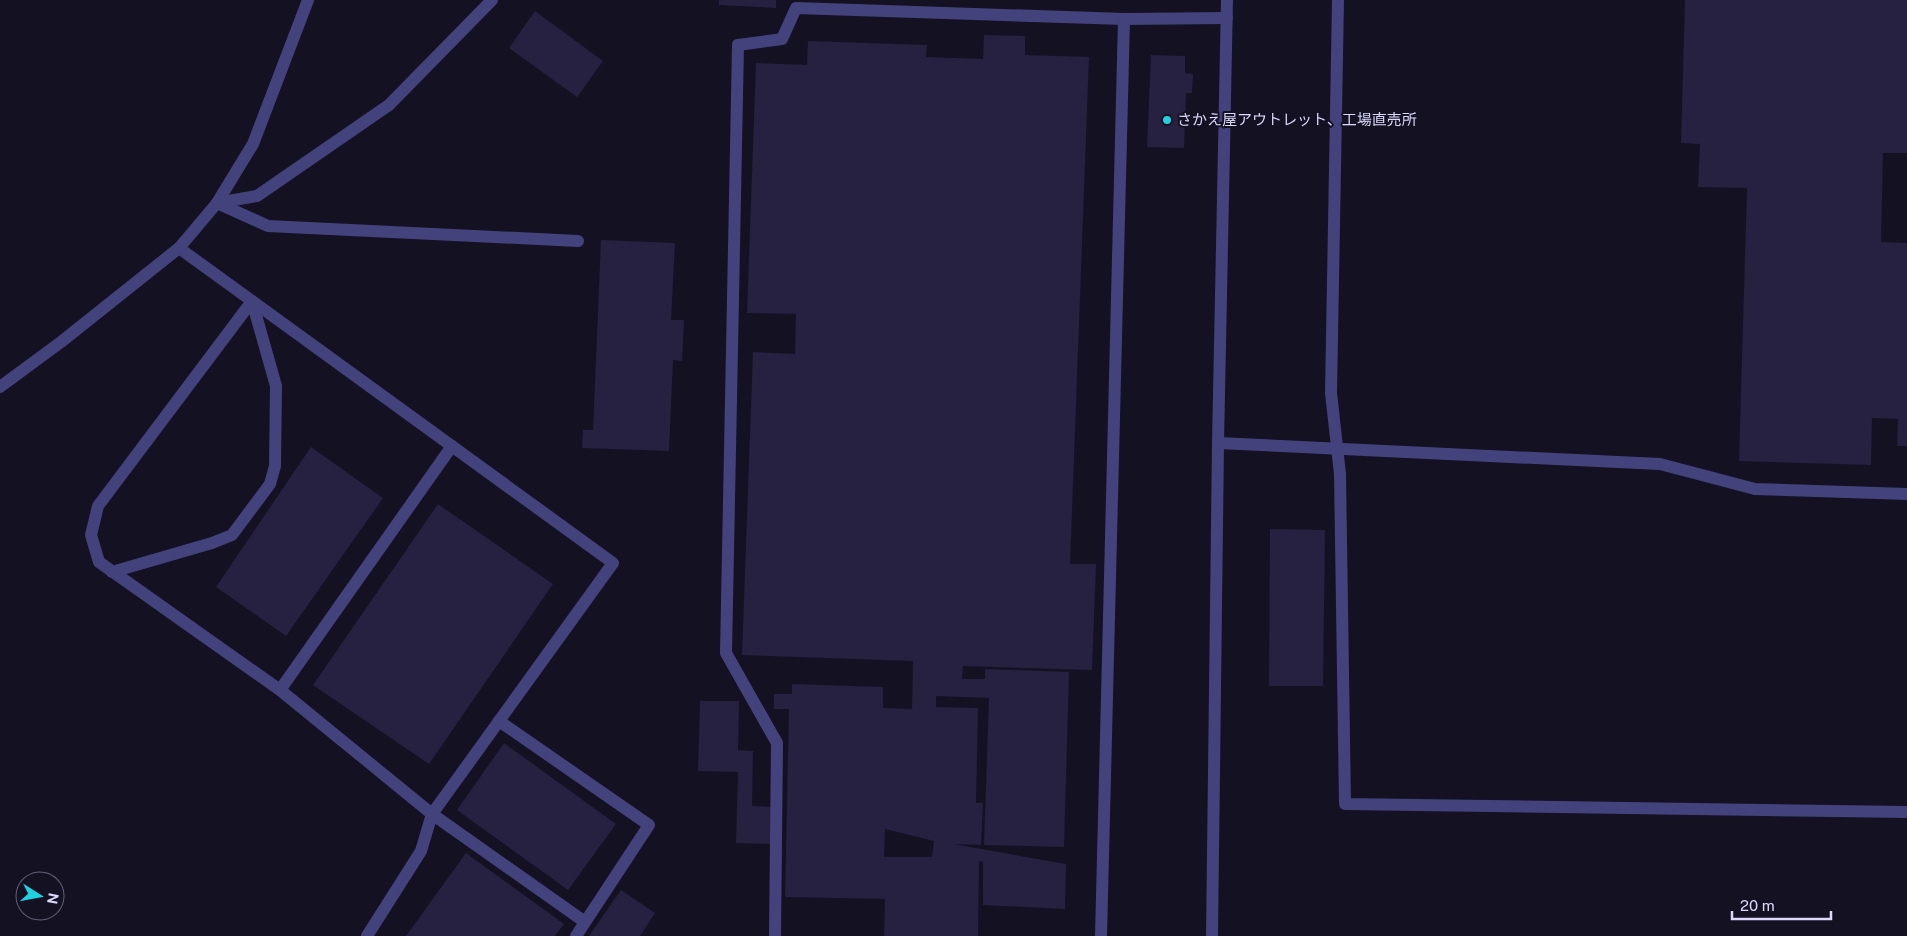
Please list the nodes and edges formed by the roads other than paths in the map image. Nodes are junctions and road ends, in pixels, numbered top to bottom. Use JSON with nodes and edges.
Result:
{"nodes":[{"id":1,"x":308,"y":0,"type":"edge"},
{"id":2,"x":492,"y":0,"type":"edge"},
{"id":3,"x":1227,"y":0,"type":"edge"},
{"id":4,"x":1338,"y":0,"type":"edge"},
{"id":5,"x":1124,"y":18,"type":"junction"},
{"id":6,"x":1227,"y":18,"type":"junction"},
{"id":7,"x":217,"y":203,"type":"junction"},
{"id":8,"x":578,"y":241,"type":"dead end"},
{"id":9,"x":179,"y":248,"type":"junction"},
{"id":10,"x":252,"y":301,"type":"junction"},
{"id":11,"x":0,"y":387,"type":"edge"},
{"id":12,"x":1218,"y":443,"type":"junction"},
{"id":13,"x":452,"y":446,"type":"junction"},
{"id":14,"x":1337,"y":449,"type":"junction"},
{"id":15,"x":1907,"y":494,"type":"edge"},
{"id":16,"x":112,"y":572,"type":"junction"},
{"id":17,"x":280,"y":690,"type":"junction"},
{"id":18,"x":499,"y":721,"type":"junction"},
{"id":19,"x":1907,"y":812,"type":"edge"},
{"id":20,"x":432,"y":814,"type":"junction"},
{"id":21,"x":585,"y":922,"type":"junction"},
{"id":22,"x":367,"y":936,"type":"edge"},
{"id":23,"x":576,"y":936,"type":"edge"},
{"id":24,"x":775,"y":936,"type":"edge"},
{"id":25,"x":1101,"y":936,"type":"edge"},
{"id":26,"x":1212,"y":936,"type":"edge"}],
"edges":[{"from":1,"to":7,"type":"street"},
{"from":2,"to":7,"type":"street"},
{"from":3,"to":6,"type":"street"},
{"from":4,"to":14,"type":"street"},
{"from":5,"to":6,"type":"street"},
{"from":5,"to":24,"type":"street"},
{"from":5,"to":25,"type":"street"},
{"from":6,"to":12,"type":"street"},
{"from":7,"to":8,"type":"street"},
{"from":7,"to":9,"type":"street"},
{"from":9,"to":10,"type":"street"},
{"from":9,"to":11,"type":"street"},
{"from":10,"to":13,"type":"street"},
{"from":10,"to":16,"type":"street"},
{"from":10,"to":16,"type":"street"},
{"from":12,"to":14,"type":"street"},
{"from":12,"to":26,"type":"street"},
{"from":13,"to":17,"type":"street"},
{"from":13,"to":18,"type":"street"},
{"from":14,"to":15,"type":"street"},
{"from":14,"to":19,"type":"street"},
{"from":16,"to":17,"type":"street"},
{"from":17,"to":20,"type":"street"},
{"from":18,"to":20,"type":"street"},
{"from":18,"to":21,"type":"street"},
{"from":20,"to":21,"type":"street"},
{"from":20,"to":22,"type":"street"},
{"from":21,"to":23,"type":"street"}]}
